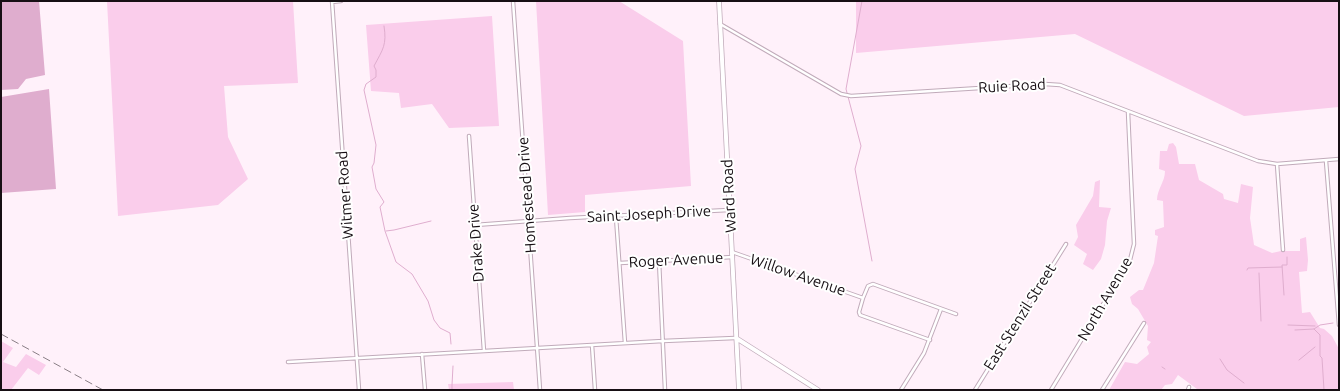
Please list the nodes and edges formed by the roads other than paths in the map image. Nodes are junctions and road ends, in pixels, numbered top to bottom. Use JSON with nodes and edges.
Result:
{"nodes":[{"id":1,"x":341,"y":1,"type":"edge"},
{"id":2,"x":513,"y":1,"type":"edge"},
{"id":3,"x":719,"y":1,"type":"edge"},
{"id":4,"x":332,"y":2,"type":"edge"},
{"id":5,"x":720,"y":24,"type":"junction"},
{"id":6,"x":1128,"y":111,"type":"junction"},
{"id":7,"x":469,"y":136,"type":"dead end"},
{"id":8,"x":1339,"y":160,"type":"edge"},
{"id":9,"x":1326,"y":161,"type":"junction"},
{"id":10,"x":1277,"y":164,"type":"junction"},
{"id":11,"x":729,"y":210,"type":"junction"},
{"id":12,"x":616,"y":216,"type":"junction"},
{"id":13,"x":529,"y":221,"type":"junction"},
{"id":14,"x":475,"y":225,"type":"junction"},
{"id":15,"x":1066,"y":244,"type":"dead end"},
{"id":16,"x":1283,"y":250,"type":"dead end"},
{"id":17,"x":732,"y":254,"type":"junction"},
{"id":18,"x":659,"y":262,"type":"junction"},
{"id":19,"x":620,"y":264,"type":"junction"},
{"id":20,"x":863,"y":298,"type":"junction"},
{"id":21,"x":941,"y":309,"type":"junction"},
{"id":22,"x":956,"y":314,"type":"dead end"},
{"id":23,"x":1144,"y":323,"type":"dead end"},
{"id":24,"x":1338,"y":325,"type":"edge"},
{"id":25,"x":736,"y":338,"type":"junction"},
{"id":26,"x":930,"y":340,"type":"junction"},
{"id":27,"x":663,"y":341,"type":"junction"},
{"id":28,"x":625,"y":343,"type":"junction"},
{"id":29,"x":592,"y":345,"type":"junction"},
{"id":30,"x":537,"y":348,"type":"junction"},
{"id":31,"x":484,"y":351,"type":"junction"},
{"id":32,"x":422,"y":354,"type":"junction"},
{"id":33,"x":356,"y":358,"type":"junction"},
{"id":34,"x":288,"y":362,"type":"dead end"},
{"id":35,"x":359,"y":390,"type":"edge"},
{"id":36,"x":425,"y":390,"type":"edge"},
{"id":37,"x":540,"y":390,"type":"edge"},
{"id":38,"x":595,"y":390,"type":"edge"},
{"id":39,"x":665,"y":390,"type":"edge"},
{"id":40,"x":739,"y":390,"type":"edge"},
{"id":41,"x":818,"y":390,"type":"edge"},
{"id":42,"x":901,"y":390,"type":"edge"},
{"id":43,"x":975,"y":390,"type":"edge"},
{"id":44,"x":1051,"y":390,"type":"edge"},
{"id":45,"x":1102,"y":390,"type":"edge"}],
"edges":[{"from":1,"to":4,"type":"street"},
{"from":2,"to":13,"type":"street","name":"Homestead Drive"},
{"from":3,"to":5,"type":"main road","name":"Ward Road"},
{"from":4,"to":33,"type":"street","name":"Witmer Road"},
{"from":5,"to":6,"type":"street","name":"Ruie Road"},
{"from":5,"to":11,"type":"main road","name":"Ward Road"},
{"from":6,"to":10,"type":"street","name":"Ruie Road"},
{"from":6,"to":44,"type":"street","name":"North Avenue"},
{"from":7,"to":14,"type":"street","name":"Drake Drive"},
{"from":8,"to":9,"type":"street","name":"Ruie Road"},
{"from":9,"to":10,"type":"street","name":"Ruie Road"},
{"from":9,"to":24,"type":"street"},
{"from":10,"to":16,"type":"street"},
{"from":11,"to":12,"type":"street","name":"Saint Joseph Drive"},
{"from":11,"to":17,"type":"main road","name":"Ward Road"},
{"from":12,"to":13,"type":"street","name":"Saint Joseph Drive"},
{"from":12,"to":19,"type":"street"},
{"from":13,"to":14,"type":"street","name":"Saint Joseph Drive"},
{"from":13,"to":30,"type":"street","name":"Homestead Drive"},
{"from":14,"to":31,"type":"street","name":"Drake Drive"},
{"from":15,"to":43,"type":"street","name":"East Stenzil Street"},
{"from":17,"to":18,"type":"street","name":"Roger Avenue"},
{"from":17,"to":20,"type":"street","name":"Willow Avenue"},
{"from":17,"to":25,"type":"main road","name":"Ward Road"},
{"from":18,"to":19,"type":"street","name":"Roger Avenue"},
{"from":18,"to":27,"type":"street"},
{"from":19,"to":28,"type":"street"},
{"from":20,"to":21,"type":"street"},
{"from":20,"to":26,"type":"street"},
{"from":21,"to":22,"type":"street"},
{"from":21,"to":26,"type":"street"},
{"from":23,"to":45,"type":"street"},
{"from":25,"to":27,"type":"street"},
{"from":25,"to":40,"type":"main road","name":"Ward Road"},
{"from":25,"to":41,"type":"main road"},
{"from":26,"to":42,"type":"street"},
{"from":27,"to":28,"type":"street"},
{"from":27,"to":39,"type":"street"},
{"from":28,"to":29,"type":"street"},
{"from":29,"to":30,"type":"street"},
{"from":29,"to":38,"type":"street"},
{"from":30,"to":31,"type":"street"},
{"from":30,"to":37,"type":"street","name":"Homestead Drive"},
{"from":31,"to":32,"type":"street"},
{"from":32,"to":33,"type":"street"},
{"from":32,"to":36,"type":"street"},
{"from":33,"to":34,"type":"street"},
{"from":33,"to":35,"type":"street","name":"Witmer Road"}]}
